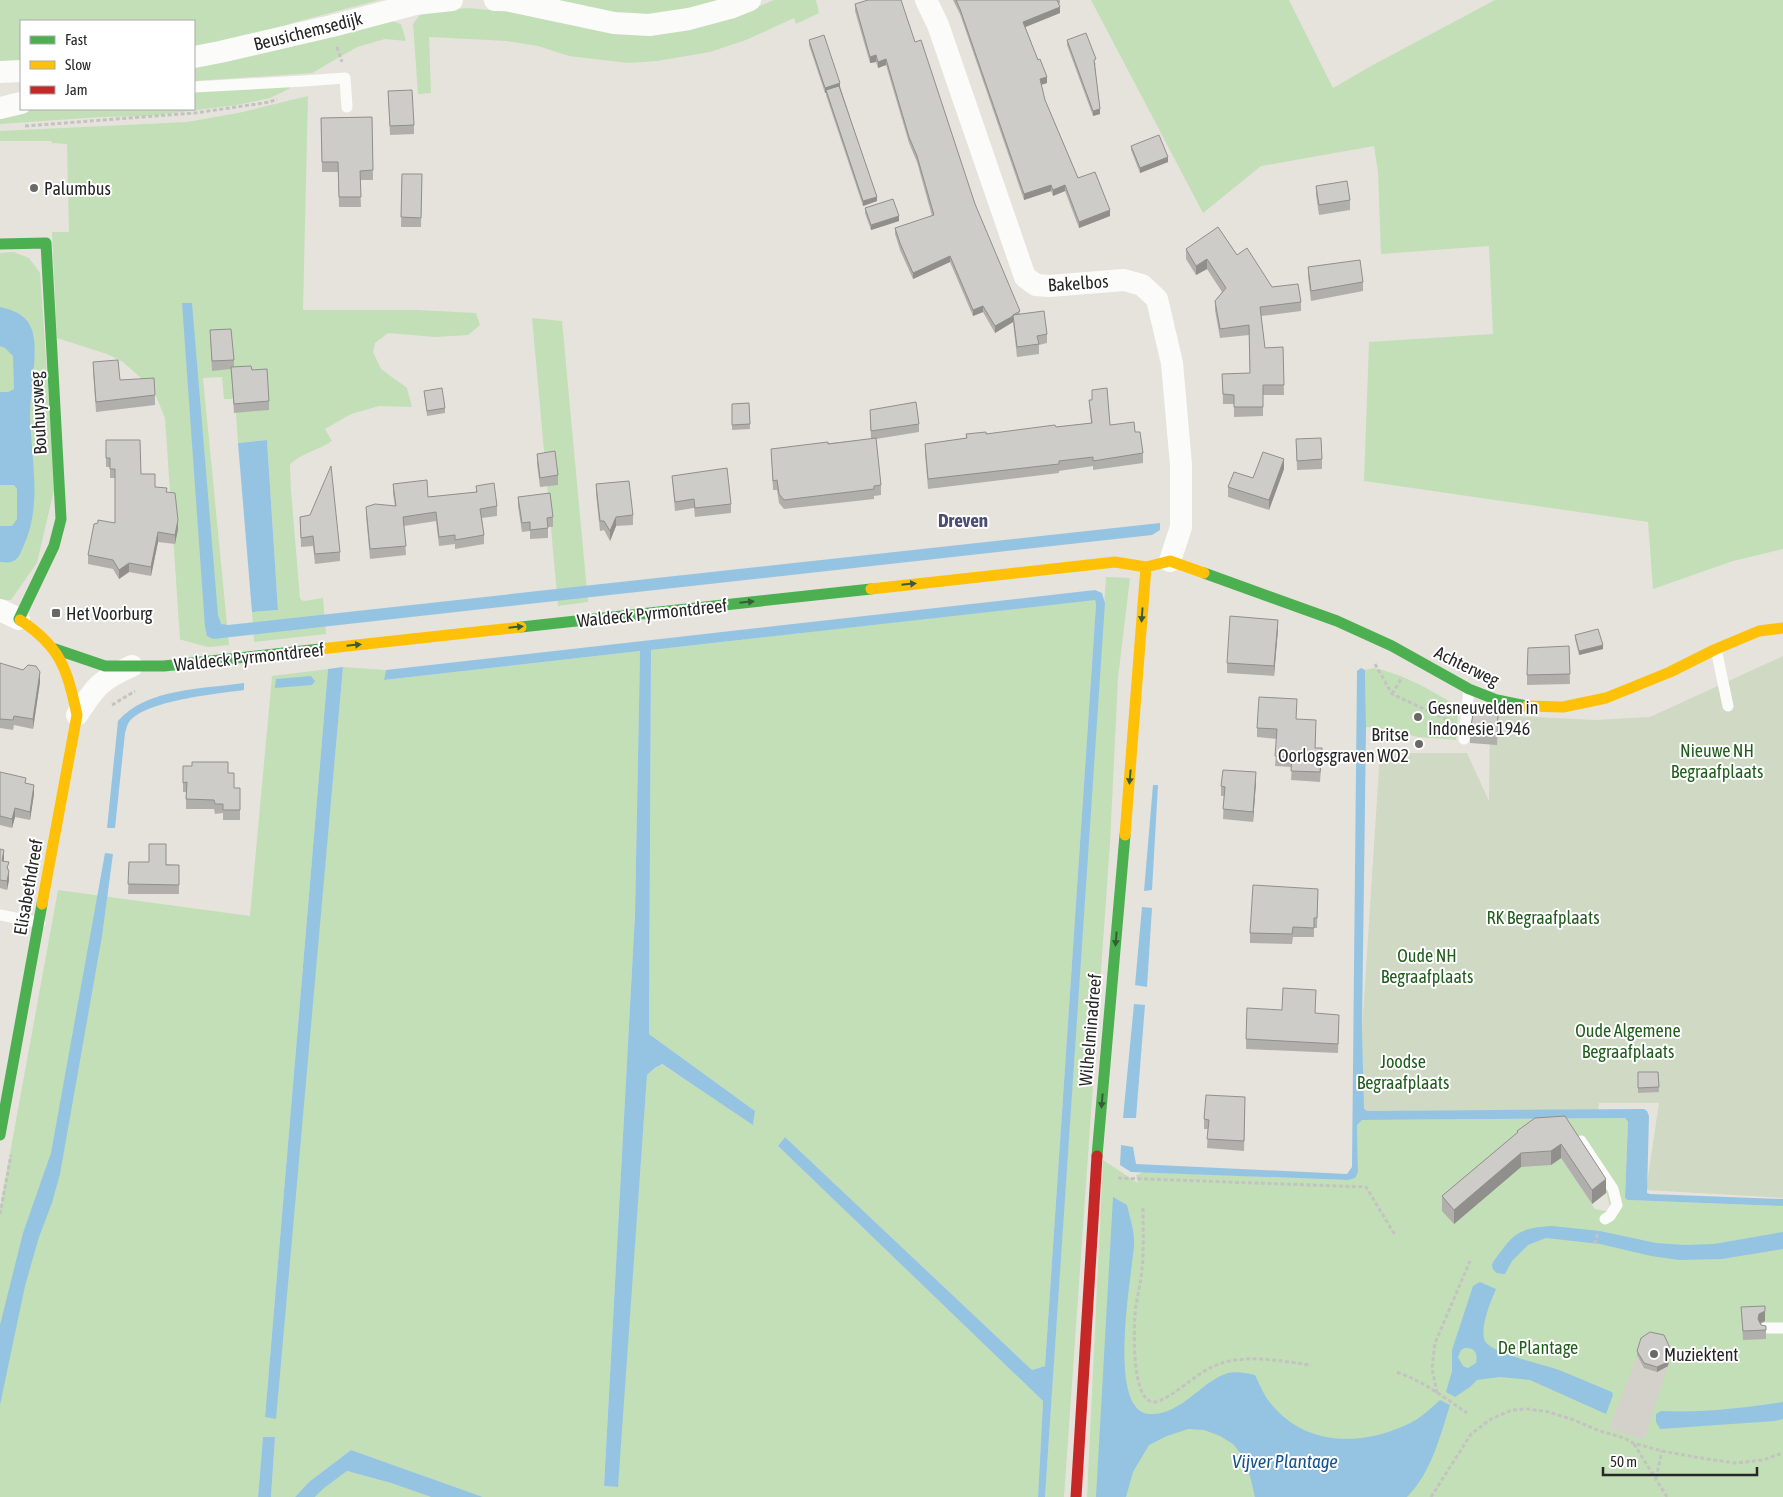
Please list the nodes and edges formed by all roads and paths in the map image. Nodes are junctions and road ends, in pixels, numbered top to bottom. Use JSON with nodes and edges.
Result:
{"nodes":[{"id":1,"x":452,"y":0,"type":"edge"},
{"id":2,"x":495,"y":0,"type":"edge"},
{"id":3,"x":750,"y":0,"type":"edge"},
{"id":4,"x":926,"y":0,"type":"edge"},
{"id":5,"x":195,"y":56,"type":"edge"},
{"id":6,"x":20,"y":71,"type":"edge"},
{"id":7,"x":0,"y":72,"type":"edge"},
{"id":8,"x":304,"y":81,"type":"junction"},
{"id":9,"x":195,"y":87,"type":"edge"},
{"id":10,"x":20,"y":103,"type":"edge"},
{"id":11,"x":347,"y":107,"type":"dead end"},
{"id":12,"x":0,"y":108,"type":"edge"},
{"id":13,"x":20,"y":126,"type":"dead end"},
{"id":14,"x":0,"y":244,"type":"edge"},
{"id":15,"x":1170,"y":561,"type":"junction"},
{"id":16,"x":1146,"y":567,"type":"junction"},
{"id":17,"x":10,"y":614,"type":"edge"},
{"id":18,"x":1783,"y":628,"type":"edge"},
{"id":19,"x":55,"y":648,"type":"junction"},
{"id":20,"x":1716,"y":649,"type":"junction"},
{"id":21,"x":1374,"y":661,"type":"dead end"},
{"id":22,"x":132,"y":666,"type":"junction"},
{"id":23,"x":1469,"y":689,"type":"junction"},
{"id":24,"x":1728,"y":706,"type":"dead end"},
{"id":25,"x":77,"y":715,"type":"junction"},
{"id":26,"x":1465,"y":719,"type":"junction"},
{"id":27,"x":1464,"y":739,"type":"dead end"},
{"id":28,"x":0,"y":915,"type":"edge"},
{"id":29,"x":40,"y":923,"type":"junction"},
{"id":30,"x":2,"y":1107,"type":"edge"},
{"id":31,"x":1575,"y":1131,"type":"edge"},
{"id":32,"x":0,"y":1135,"type":"edge"},
{"id":33,"x":1113,"y":1177,"type":"dead end"},
{"id":34,"x":1143,"y":1208,"type":"dead end"},
{"id":35,"x":1602,"y":1223,"type":"joint"},
{"id":36,"x":1395,"y":1235,"type":"dead end"},
{"id":37,"x":1595,"y":1244,"type":"dead end"},
{"id":38,"x":1470,"y":1261,"type":"dead end"},
{"id":39,"x":1765,"y":1328,"type":"edge"},
{"id":40,"x":1783,"y":1328,"type":"edge"},
{"id":41,"x":1311,"y":1365,"type":"dead end"},
{"id":42,"x":1396,"y":1372,"type":"dead end"},
{"id":43,"x":1437,"y":1393,"type":"junction"},
{"id":44,"x":1467,"y":1413,"type":"dead end"},
{"id":45,"x":1633,"y":1443,"type":"junction"},
{"id":46,"x":1662,"y":1451,"type":"junction"},
{"id":47,"x":1783,"y":1453,"type":"edge"},
{"id":48,"x":1656,"y":1479,"type":"junction"},
{"id":49,"x":1076,"y":1497,"type":"edge"},
{"id":50,"x":1431,"y":1497,"type":"edge"},
{"id":51,"x":1667,"y":1497,"type":"edge"}],
"edges":[{"from":1,"to":5,"type":"street","name":"Beusichemsedijk"},
{"from":2,"to":3,"type":"street"},
{"from":4,"to":15,"type":"street","name":"Bakelbos"},
{"from":6,"to":7,"type":"street"},
{"from":8,"to":9,"type":"lane"},
{"from":8,"to":11,"type":"lane"},
{"from":8,"to":13,"type":"path"},
{"from":10,"to":12,"type":"street"},
{"from":14,"to":17,"type":"street","name":"Bouhuysweg"},
{"from":15,"to":16,"type":"street","name":"Waldeck Pyrmontdreef"},
{"from":15,"to":23,"type":"street","name":"Achterweg"},
{"from":22,"to":16,"type":"street","name":"Waldeck Pyrmontdreef","one_way":true},
{"from":16,"to":49,"type":"street","name":"Wilhelminadreef","one_way":true},
{"from":17,"to":19,"type":"street"},
{"from":18,"to":20,"type":"street","name":"Achterweg"},
{"from":19,"to":22,"type":"street","name":"Waldeck Pyrmontdreef"},
{"from":19,"to":25,"type":"street","name":"Elisabethdreef"},
{"from":20,"to":23,"type":"street","name":"Achterweg"},
{"from":20,"to":24,"type":"lane"},
{"from":21,"to":26,"type":"path"},
{"from":22,"to":25,"type":"street","name":"Waldeck Pyrmontdreef"},
{"from":23,"to":26,"type":"lane"},
{"from":25,"to":29,"type":"street","name":"Elisabethdreef"},
{"from":26,"to":27,"type":"lane"},
{"from":28,"to":29,"type":"lane"},
{"from":29,"to":30,"type":"street","name":"Elisabethdreef"},
{"from":30,"to":32,"type":"street","name":"Elisabethdreef"},
{"from":31,"to":35,"type":"lane"},
{"from":33,"to":36,"type":"path"},
{"from":34,"to":41,"type":"path"},
{"from":35,"to":37,"type":"path"},
{"from":38,"to":43,"type":"path"},
{"from":39,"to":40,"type":"lane"},
{"from":42,"to":43,"type":"path"},
{"from":43,"to":44,"type":"path"},
{"from":45,"to":46,"type":"path"},
{"from":45,"to":48,"type":"path"},
{"from":45,"to":50,"type":"path"},
{"from":46,"to":47,"type":"path"},
{"from":46,"to":48,"type":"path"},
{"from":48,"to":51,"type":"path"}]}
